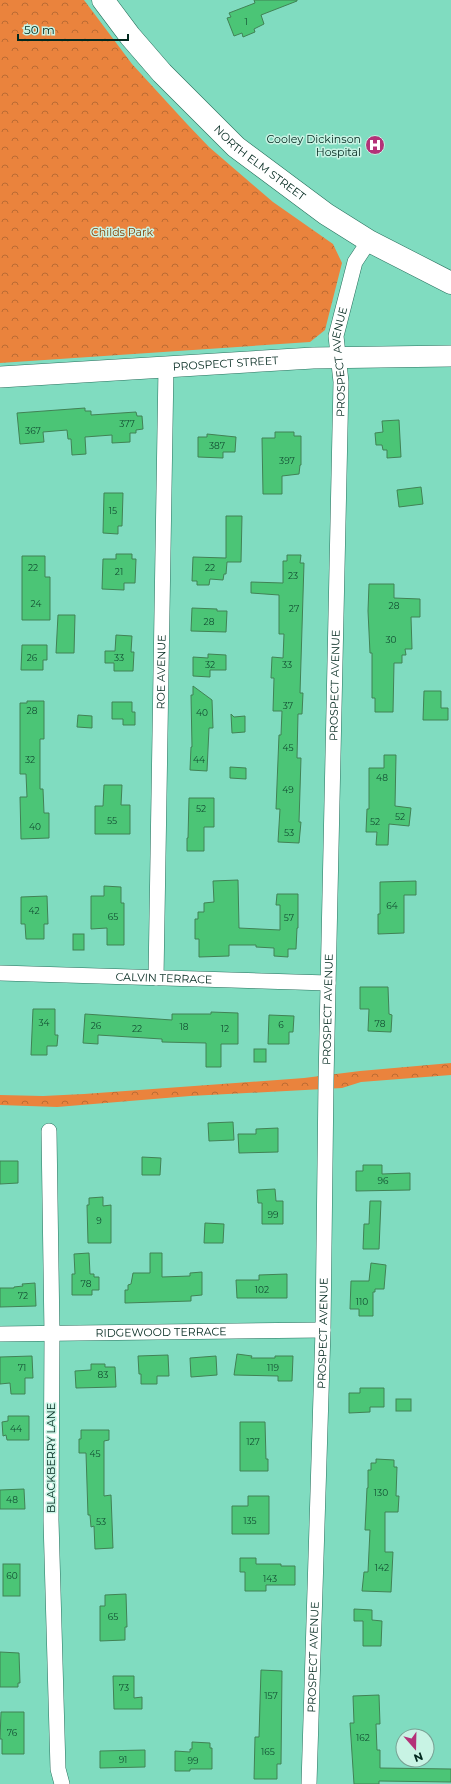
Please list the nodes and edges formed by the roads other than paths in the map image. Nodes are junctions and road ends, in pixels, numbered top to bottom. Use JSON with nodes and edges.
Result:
{"nodes":[{"id":1,"x":103,"y":0,"type":"edge"},
{"id":2,"x":369,"y":241,"type":"junction"},
{"id":3,"x":451,"y":283,"type":"edge"},
{"id":4,"x":451,"y":356,"type":"edge"},
{"id":5,"x":338,"y":357,"type":"junction"},
{"id":6,"x":166,"y":366,"type":"junction"},
{"id":7,"x":0,"y":377,"type":"edge"},
{"id":8,"x":0,"y":973,"type":"edge"},
{"id":9,"x":156,"y":978,"type":"junction"},
{"id":10,"x":328,"y":983,"type":"junction"},
{"id":11,"x":49,"y":1131,"type":"dead end"},
{"id":12,"x":323,"y":1330,"type":"junction"},
{"id":13,"x":0,"y":1334,"type":"edge"},
{"id":14,"x":52,"y":1334,"type":"junction"},
{"id":15,"x":62,"y":1784,"type":"edge"},
{"id":16,"x":309,"y":1784,"type":"edge"}],
"edges":[{"from":1,"to":2,"type":"highway","name":"NORTH ELM STREET"},
{"from":2,"to":3,"type":"highway","name":"NORTH ELM STREET"},
{"from":2,"to":5,"type":"street","name":"PROSPECT AVENUE"},
{"from":4,"to":5,"type":"main road","name":"PROSPECT STREET"},
{"from":5,"to":6,"type":"main road","name":"PROSPECT STREET"},
{"from":5,"to":10,"type":"street","name":"PROSPECT AVENUE"},
{"from":6,"to":7,"type":"main road","name":"PROSPECT STREET"},
{"from":6,"to":9,"type":"street","name":"ROE AVENUE"},
{"from":8,"to":9,"type":"street","name":"CALVIN TERRACE"},
{"from":9,"to":10,"type":"street","name":"CALVIN TERRACE"},
{"from":10,"to":12,"type":"street","name":"PROSPECT AVENUE"},
{"from":11,"to":14,"type":"street","name":"BLACKBERRY LANE"},
{"from":12,"to":14,"type":"street","name":"RIDGEWOOD TERRACE"},
{"from":12,"to":16,"type":"street","name":"PROSPECT AVENUE"},
{"from":13,"to":14,"type":"street","name":"RIDGEWOOD TERRACE"},
{"from":14,"to":15,"type":"street","name":"BLACKBERRY LANE"}]}
